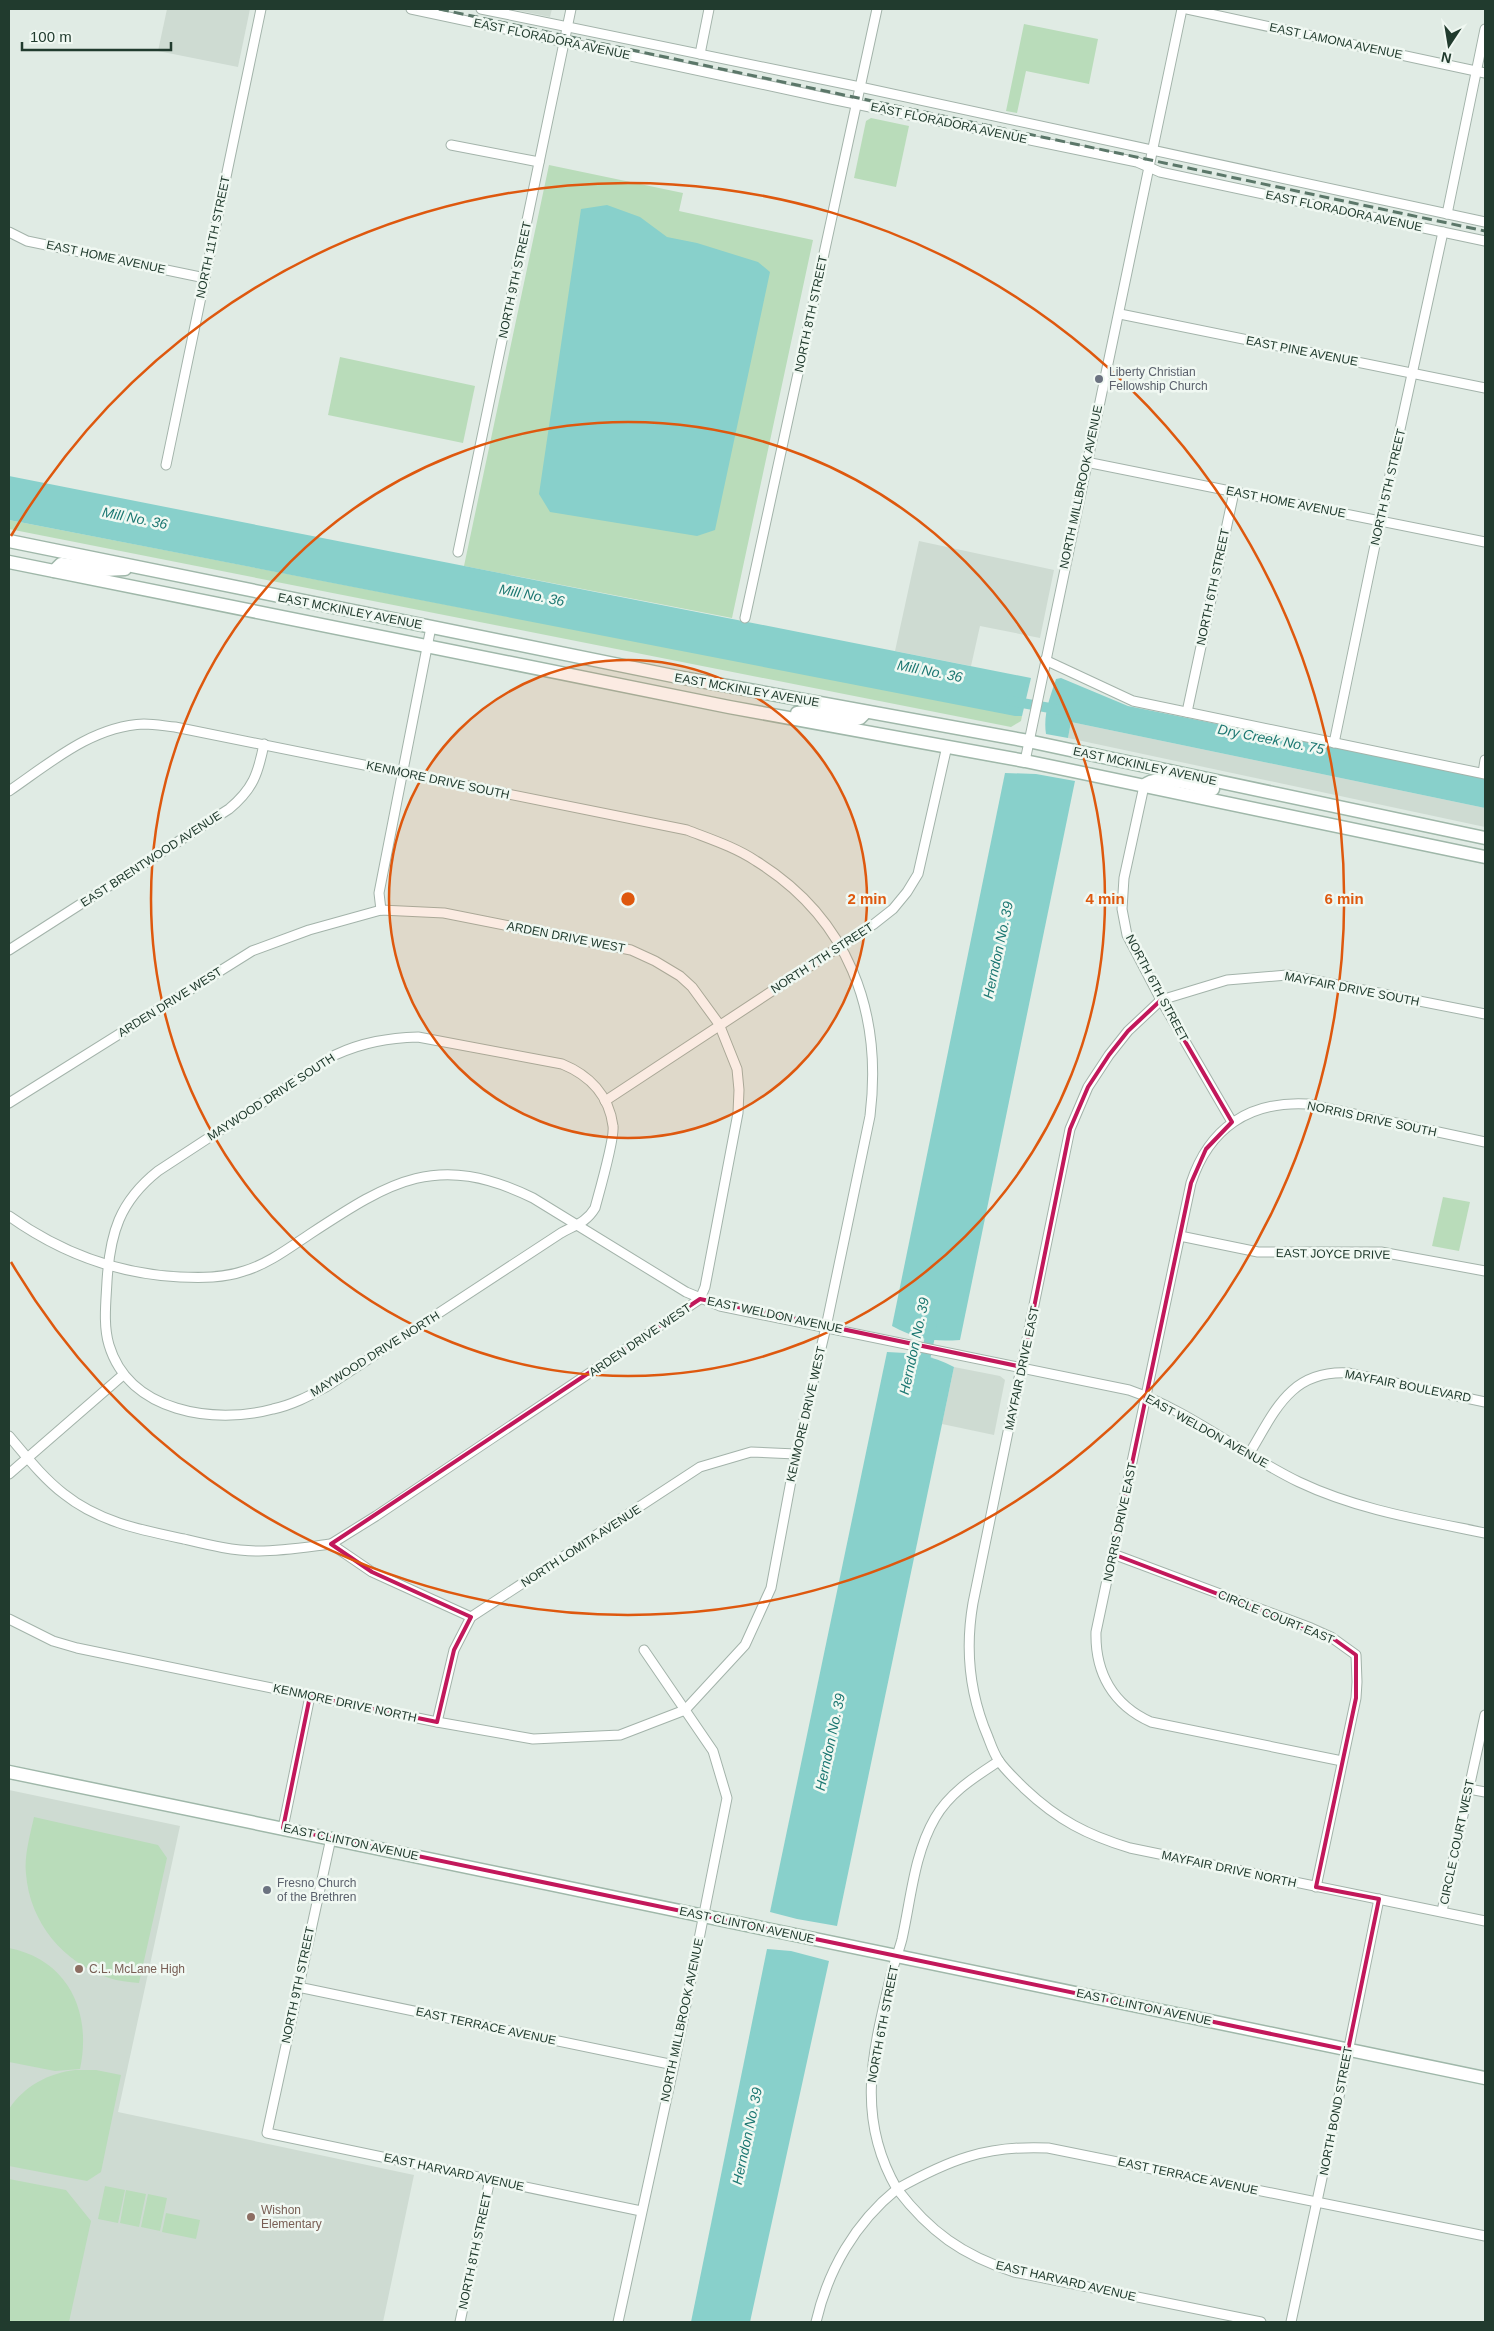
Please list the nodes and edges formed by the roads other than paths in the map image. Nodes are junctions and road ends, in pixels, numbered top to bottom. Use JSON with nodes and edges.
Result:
{"nodes":[{"id":1,"x":261,"y":9,"type":"edge"},
{"id":2,"x":411,"y":9,"type":"edge"},
{"id":3,"x":481,"y":9,"type":"edge"},
{"id":4,"x":571,"y":9,"type":"edge"},
{"id":5,"x":709,"y":9,"type":"edge"},
{"id":6,"x":877,"y":9,"type":"edge"},
{"id":7,"x":1182,"y":9,"type":"edge"},
{"id":8,"x":1187,"y":9,"type":"edge"},
{"id":9,"x":568,"y":27,"type":"junction"},
{"id":10,"x":1485,"y":29,"type":"edge"},
{"id":11,"x":565,"y":42,"type":"junction"},
{"id":12,"x":700,"y":54,"type":"junction"},
{"id":13,"x":1481,"y":72,"type":"edge"},
{"id":14,"x":860,"y":87,"type":"junction"},
{"id":15,"x":856,"y":104,"type":"junction"},
{"id":16,"x":451,"y":144,"type":"dead end"},
{"id":17,"x":1152,"y":150,"type":"junction"},
{"id":18,"x":539,"y":162,"type":"junction"},
{"id":19,"x":1148,"y":168,"type":"junction"},
{"id":20,"x":1447,"y":214,"type":"junction"},
{"id":21,"x":1485,"y":222,"type":"edge"},
{"id":22,"x":9,"y":232,"type":"edge"},
{"id":23,"x":1443,"y":232,"type":"junction"},
{"id":24,"x":1485,"y":241,"type":"edge"},
{"id":25,"x":205,"y":278,"type":"junction"},
{"id":26,"x":1120,"y":314,"type":"junction"},
{"id":27,"x":1413,"y":373,"type":"junction"},
{"id":28,"x":1485,"y":388,"type":"edge"},
{"id":29,"x":1086,"y":462,"type":"junction"},
{"id":30,"x":166,"y":464,"type":"dead end"},
{"id":31,"x":1234,"y":492,"type":"junction"},
{"id":32,"x":1380,"y":521,"type":"junction"},
{"id":33,"x":9,"y":541,"type":"edge"},
{"id":34,"x":1485,"y":542,"type":"edge"},
{"id":35,"x":458,"y":552,"type":"dead end"},
{"id":36,"x":9,"y":562,"type":"edge"},
{"id":37,"x":142,"y":568,"type":"junction"},
{"id":38,"x":54,"y":571,"type":"junction"},
{"id":39,"x":745,"y":618,"type":"dead end"},
{"id":40,"x":431,"y":627,"type":"junction"},
{"id":41,"x":427,"y":646,"type":"junction"},
{"id":42,"x":1045,"y":660,"type":"junction"},
{"id":43,"x":866,"y":712,"type":"junction"},
{"id":44,"x":1187,"y":712,"type":"junction"},
{"id":45,"x":772,"y":714,"type":"junction"},
{"id":46,"x":1028,"y":741,"type":"junction"},
{"id":47,"x":1334,"y":742,"type":"junction"},
{"id":48,"x":264,"y":744,"type":"junction"},
{"id":49,"x":947,"y":746,"type":"junction"},
{"id":50,"x":1485,"y":760,"type":"edge"},
{"id":51,"x":1025,"y":761,"type":"junction"},
{"id":52,"x":402,"y":772,"type":"junction"},
{"id":53,"x":1484,"y":774,"type":"edge"},
{"id":54,"x":1144,"y":786,"type":"junction"},
{"id":55,"x":9,"y":790,"type":"edge"},
{"id":56,"x":1273,"y":793,"type":"junction"},
{"id":57,"x":1485,"y":838,"type":"edge"},
{"id":58,"x":1485,"y":857,"type":"edge"},
{"id":59,"x":381,"y":910,"type":"junction"},
{"id":60,"x":842,"y":947,"type":"junction"},
{"id":61,"x":9,"y":950,"type":"edge"},
{"id":62,"x":1162,"y":1000,"type":"junction"},
{"id":63,"x":1485,"y":1014,"type":"edge"},
{"id":64,"x":720,"y":1024,"type":"junction"},
{"id":65,"x":605,"y":1101,"type":"junction"},
{"id":66,"x":9,"y":1103,"type":"edge"},
{"id":67,"x":1232,"y":1122,"type":"junction"},
{"id":68,"x":1485,"y":1142,"type":"edge"},
{"id":69,"x":9,"y":1216,"type":"edge"},
{"id":70,"x":578,"y":1226,"type":"junction"},
{"id":71,"x":1180,"y":1236,"type":"junction"},
{"id":72,"x":108,"y":1266,"type":"junction"},
{"id":73,"x":1485,"y":1271,"type":"edge"},
{"id":74,"x":700,"y":1299,"type":"junction"},
{"id":75,"x":826,"y":1327,"type":"junction"},
{"id":76,"x":1022,"y":1367,"type":"junction"},
{"id":77,"x":122,"y":1375,"type":"junction"},
{"id":78,"x":1146,"y":1396,"type":"junction"},
{"id":79,"x":1485,"y":1402,"type":"edge"},
{"id":80,"x":9,"y":1436,"type":"edge"},
{"id":81,"x":796,"y":1454,"type":"junction"},
{"id":82,"x":1249,"y":1454,"type":"junction"},
{"id":83,"x":27,"y":1457,"type":"junction"},
{"id":84,"x":9,"y":1474,"type":"edge"},
{"id":85,"x":1485,"y":1533,"type":"edge"},
{"id":86,"x":331,"y":1544,"type":"junction"},
{"id":87,"x":1113,"y":1554,"type":"junction"},
{"id":88,"x":472,"y":1617,"type":"junction"},
{"id":89,"x":9,"y":1619,"type":"edge"},
{"id":90,"x":644,"y":1650,"type":"dead end"},
{"id":91,"x":310,"y":1696,"type":"junction"},
{"id":92,"x":685,"y":1710,"type":"junction"},
{"id":93,"x":1485,"y":1715,"type":"edge"},
{"id":94,"x":437,"y":1722,"type":"junction"},
{"id":95,"x":999,"y":1761,"type":"junction"},
{"id":96,"x":1342,"y":1761,"type":"junction"},
{"id":97,"x":9,"y":1772,"type":"edge"},
{"id":98,"x":1469,"y":1789,"type":"junction"},
{"id":99,"x":1485,"y":1792,"type":"edge"},
{"id":100,"x":283,"y":1828,"type":"junction"},
{"id":101,"x":331,"y":1838,"type":"junction"},
{"id":102,"x":1316,"y":1887,"type":"junction"},
{"id":103,"x":1379,"y":1899,"type":"junction"},
{"id":104,"x":1442,"y":1912,"type":"junction"},
{"id":105,"x":704,"y":1916,"type":"junction"},
{"id":106,"x":1485,"y":1921,"type":"edge"},
{"id":107,"x":896,"y":1957,"type":"junction"},
{"id":108,"x":298,"y":1987,"type":"junction"},
{"id":109,"x":1348,"y":2050,"type":"junction"},
{"id":110,"x":674,"y":2065,"type":"junction"},
{"id":111,"x":1485,"y":2078,"type":"edge"},
{"id":112,"x":267,"y":2133,"type":"joint"},
{"id":113,"x":490,"y":2179,"type":"junction"},
{"id":114,"x":897,"y":2189,"type":"junction"},
{"id":115,"x":1317,"y":2202,"type":"junction"},
{"id":116,"x":641,"y":2211,"type":"junction"},
{"id":117,"x":1485,"y":2236,"type":"edge"},
{"id":118,"x":460,"y":2322,"type":"edge"},
{"id":119,"x":618,"y":2322,"type":"edge"},
{"id":120,"x":816,"y":2322,"type":"edge"},
{"id":121,"x":1261,"y":2322,"type":"edge"},
{"id":122,"x":1291,"y":2322,"type":"edge"}],
"edges":[{"from":1,"to":25,"type":"street","name":"NORTH 11TH STREET"},
{"from":2,"to":11,"type":"street","name":"EAST FLORADORA AVENUE"},
{"from":3,"to":9,"type":"street","name":"EAST FLORADORA AVENUE"},
{"from":4,"to":9,"type":"street","name":"NORTH 9TH STREET"},
{"from":5,"to":12,"type":"street"},
{"from":6,"to":14,"type":"street","name":"NORTH 8TH STREET"},
{"from":7,"to":17,"type":"street","name":"NORTH MILLBROOK AVENUE"},
{"from":8,"to":13,"type":"street","name":"EAST LAMONA AVENUE"},
{"from":9,"to":11,"type":"street","name":"NORTH 9TH STREET"},
{"from":9,"to":12,"type":"street","name":"EAST FLORADORA AVENUE"},
{"from":10,"to":13,"type":"street"},
{"from":11,"to":15,"type":"street","name":"EAST FLORADORA AVENUE"},
{"from":11,"to":18,"type":"street","name":"NORTH 9TH STREET"},
{"from":12,"to":14,"type":"street","name":"EAST FLORADORA AVENUE"},
{"from":13,"to":20,"type":"street"},
{"from":14,"to":15,"type":"street","name":"NORTH 8TH STREET"},
{"from":14,"to":17,"type":"street","name":"EAST FLORADORA AVENUE"},
{"from":15,"to":19,"type":"street","name":"EAST FLORADORA AVENUE"},
{"from":15,"to":39,"type":"street","name":"NORTH 8TH STREET"},
{"from":16,"to":18,"type":"street"},
{"from":17,"to":19,"type":"street","name":"NORTH MILLBROOK AVENUE"},
{"from":17,"to":20,"type":"street","name":"EAST FLORADORA AVENUE"},
{"from":18,"to":35,"type":"street","name":"NORTH 9TH STREET"},
{"from":19,"to":23,"type":"street","name":"EAST FLORADORA AVENUE"},
{"from":19,"to":26,"type":"street","name":"NORTH MILLBROOK AVENUE"},
{"from":20,"to":21,"type":"street","name":"EAST FLORADORA AVENUE"},
{"from":22,"to":25,"type":"street","name":"EAST HOME AVENUE"},
{"from":23,"to":24,"type":"street","name":"EAST FLORADORA AVENUE"},
{"from":23,"to":27,"type":"street","name":"NORTH 5TH STREET"},
{"from":25,"to":30,"type":"street","name":"NORTH 11TH STREET"},
{"from":26,"to":27,"type":"street","name":"EAST PINE AVENUE"},
{"from":26,"to":29,"type":"street","name":"NORTH MILLBROOK AVENUE"},
{"from":27,"to":28,"type":"street","name":"EAST PINE AVENUE"},
{"from":27,"to":32,"type":"street","name":"NORTH 5TH STREET"},
{"from":29,"to":31,"type":"street","name":"EAST HOME AVENUE"},
{"from":29,"to":42,"type":"street","name":"NORTH MILLBROOK AVENUE"},
{"from":31,"to":32,"type":"street","name":"EAST HOME AVENUE"},
{"from":31,"to":44,"type":"street","name":"NORTH 6TH STREET"},
{"from":32,"to":34,"type":"street","name":"EAST HOME AVENUE"},
{"from":32,"to":47,"type":"street","name":"NORTH 5TH STREET"},
{"from":33,"to":37,"type":"main road","name":"EAST MCKINLEY AVENUE"},
{"from":36,"to":38,"type":"main road","name":"EAST MCKINLEY AVENUE"},
{"from":37,"to":38,"type":"main road"},
{"from":37,"to":40,"type":"main road","name":"EAST MCKINLEY AVENUE"},
{"from":38,"to":41,"type":"main road","name":"EAST MCKINLEY AVENUE"},
{"from":40,"to":41,"type":"street"},
{"from":40,"to":43,"type":"main road","name":"EAST MCKINLEY AVENUE"},
{"from":41,"to":45,"type":"main road","name":"EAST MCKINLEY AVENUE"},
{"from":41,"to":52,"type":"street"},
{"from":42,"to":44,"type":"street"},
{"from":42,"to":46,"type":"street","name":"NORTH MILLBROOK AVENUE"},
{"from":43,"to":45,"type":"main road"},
{"from":43,"to":46,"type":"main road","name":"EAST MCKINLEY AVENUE"},
{"from":44,"to":47,"type":"street"},
{"from":45,"to":49,"type":"main road","name":"EAST MCKINLEY AVENUE"},
{"from":46,"to":51,"type":"street","name":"NORTH MILLBROOK AVENUE"},
{"from":46,"to":56,"type":"main road","name":"EAST MCKINLEY AVENUE"},
{"from":47,"to":53,"type":"street"},
{"from":48,"to":52,"type":"street","name":"KENMORE DRIVE SOUTH"},
{"from":48,"to":55,"type":"street","name":"KENMORE DRIVE SOUTH"},
{"from":48,"to":61,"type":"street","name":"EAST BRENTWOOD AVENUE"},
{"from":49,"to":51,"type":"main road","name":"EAST MCKINLEY AVENUE"},
{"from":49,"to":60,"type":"street","name":"NORTH 7TH STREET"},
{"from":50,"to":53,"type":"street"},
{"from":51,"to":54,"type":"main road","name":"EAST MCKINLEY AVENUE"},
{"from":52,"to":59,"type":"street"},
{"from":52,"to":60,"type":"street","name":"KENMORE DRIVE SOUTH"},
{"from":54,"to":56,"type":"main road"},
{"from":54,"to":58,"type":"main road","name":"EAST MCKINLEY AVENUE"},
{"from":54,"to":62,"type":"street","name":"NORTH 6TH STREET"},
{"from":56,"to":57,"type":"main road","name":"EAST MCKINLEY AVENUE"},
{"from":59,"to":64,"type":"street","name":"ARDEN DRIVE WEST"},
{"from":59,"to":66,"type":"street","name":"ARDEN DRIVE WEST"},
{"from":60,"to":64,"type":"street","name":"NORTH 7TH STREET"},
{"from":60,"to":75,"type":"street","name":"KENMORE DRIVE WEST"},
{"from":62,"to":63,"type":"street","name":"MAYFAIR DRIVE SOUTH"},
{"from":62,"to":67,"type":"street","name":"NORTH 6TH STREET"},
{"from":62,"to":76,"type":"street","name":"MAYFAIR DRIVE EAST"},
{"from":64,"to":65,"type":"street","name":"NORTH 7TH STREET"},
{"from":64,"to":74,"type":"street","name":"ARDEN DRIVE WEST"},
{"from":65,"to":70,"type":"street","name":"MAYWOOD DRIVE SOUTH"},
{"from":65,"to":72,"type":"street","name":"MAYWOOD DRIVE SOUTH"},
{"from":67,"to":68,"type":"street","name":"NORRIS DRIVE SOUTH"},
{"from":67,"to":71,"type":"street","name":"NORRIS DRIVE EAST"},
{"from":69,"to":72,"type":"street","name":"EAST WELDON AVENUE"},
{"from":70,"to":72,"type":"street","name":"EAST WELDON AVENUE"},
{"from":70,"to":74,"type":"street","name":"EAST WELDON AVENUE"},
{"from":70,"to":77,"type":"street","name":"MAYWOOD DRIVE NORTH"},
{"from":71,"to":73,"type":"street","name":"EAST JOYCE DRIVE"},
{"from":71,"to":78,"type":"street","name":"NORRIS DRIVE EAST"},
{"from":72,"to":77,"type":"street","name":"MAYWOOD DRIVE NORTH"},
{"from":74,"to":75,"type":"street","name":"EAST WELDON AVENUE"},
{"from":74,"to":86,"type":"street","name":"ARDEN DRIVE WEST"},
{"from":75,"to":76,"type":"street","name":"EAST WELDON AVENUE"},
{"from":75,"to":81,"type":"street","name":"KENMORE DRIVE WEST"},
{"from":76,"to":78,"type":"street","name":"EAST WELDON AVENUE"},
{"from":76,"to":95,"type":"street","name":"MAYFAIR DRIVE EAST"},
{"from":77,"to":83,"type":"street"},
{"from":78,"to":82,"type":"street","name":"EAST WELDON AVENUE"},
{"from":78,"to":87,"type":"street","name":"NORRIS DRIVE EAST"},
{"from":79,"to":82,"type":"street","name":"MAYFAIR BOULEVARD"},
{"from":80,"to":83,"type":"street"},
{"from":81,"to":88,"type":"street","name":"NORTH LOMITA AVENUE"},
{"from":81,"to":92,"type":"street","name":"KENMORE DRIVE WEST"},
{"from":82,"to":85,"type":"street","name":"EAST WELDON AVENUE"},
{"from":83,"to":84,"type":"street"},
{"from":83,"to":86,"type":"street"},
{"from":86,"to":88,"type":"street"},
{"from":87,"to":96,"type":"street","name":"CIRCLE COURT EAST"},
{"from":87,"to":96,"type":"street","name":"NORRIS DRIVE EAST"},
{"from":88,"to":94,"type":"street","name":"NORTH LOMITA AVENUE"},
{"from":89,"to":91,"type":"street","name":"KENMORE DRIVE NORTH"},
{"from":90,"to":92,"type":"street","name":"NORTH MILLBROOK AVENUE"},
{"from":91,"to":94,"type":"street","name":"KENMORE DRIVE NORTH"},
{"from":91,"to":100,"type":"street"},
{"from":92,"to":94,"type":"street","name":"KENMORE DRIVE NORTH"},
{"from":92,"to":105,"type":"street","name":"NORTH MILLBROOK AVENUE"},
{"from":93,"to":98,"type":"street","name":"CIRCLE COURT WEST"},
{"from":95,"to":102,"type":"street","name":"MAYFAIR DRIVE NORTH"},
{"from":95,"to":107,"type":"street","name":"NORTH 6TH STREET"},
{"from":96,"to":102,"type":"street","name":"CIRCLE COURT EAST"},
{"from":97,"to":100,"type":"main road","name":"EAST CLINTON AVENUE"},
{"from":98,"to":99,"type":"street"},
{"from":98,"to":104,"type":"street","name":"CIRCLE COURT WEST"},
{"from":100,"to":101,"type":"main road","name":"EAST CLINTON AVENUE"},
{"from":101,"to":105,"type":"main road","name":"EAST CLINTON AVENUE"},
{"from":101,"to":108,"type":"street","name":"NORTH 9TH STREET"},
{"from":102,"to":103,"type":"street","name":"MAYFAIR DRIVE NORTH"},
{"from":103,"to":104,"type":"street","name":"MAYFAIR DRIVE NORTH"},
{"from":103,"to":109,"type":"street","name":"NORTH BOND STREET"},
{"from":104,"to":106,"type":"street","name":"MAYFAIR DRIVE NORTH"},
{"from":105,"to":107,"type":"main road","name":"EAST CLINTON AVENUE"},
{"from":105,"to":110,"type":"street","name":"NORTH MILLBROOK AVENUE"},
{"from":107,"to":109,"type":"main road","name":"EAST CLINTON AVENUE"},
{"from":107,"to":114,"type":"street","name":"NORTH 6TH STREET"},
{"from":108,"to":110,"type":"street","name":"EAST TERRACE AVENUE"},
{"from":108,"to":112,"type":"street","name":"NORTH 9TH STREET"},
{"from":109,"to":111,"type":"main road","name":"EAST CLINTON AVENUE"},
{"from":109,"to":115,"type":"street","name":"NORTH BOND STREET"},
{"from":110,"to":116,"type":"street","name":"NORTH MILLBROOK AVENUE"},
{"from":112,"to":113,"type":"street","name":"EAST HARVARD AVENUE"},
{"from":113,"to":116,"type":"street","name":"EAST HARVARD AVENUE"},
{"from":113,"to":118,"type":"street","name":"NORTH 8TH STREET"},
{"from":114,"to":115,"type":"street","name":"EAST TERRACE AVENUE"},
{"from":114,"to":120,"type":"street"},
{"from":114,"to":121,"type":"street","name":"EAST HARVARD AVENUE"},
{"from":115,"to":117,"type":"street","name":"EAST TERRACE AVENUE"},
{"from":115,"to":122,"type":"street","name":"NORTH BOND STREET"},
{"from":116,"to":119,"type":"street","name":"NORTH MILLBROOK AVENUE"}]}
